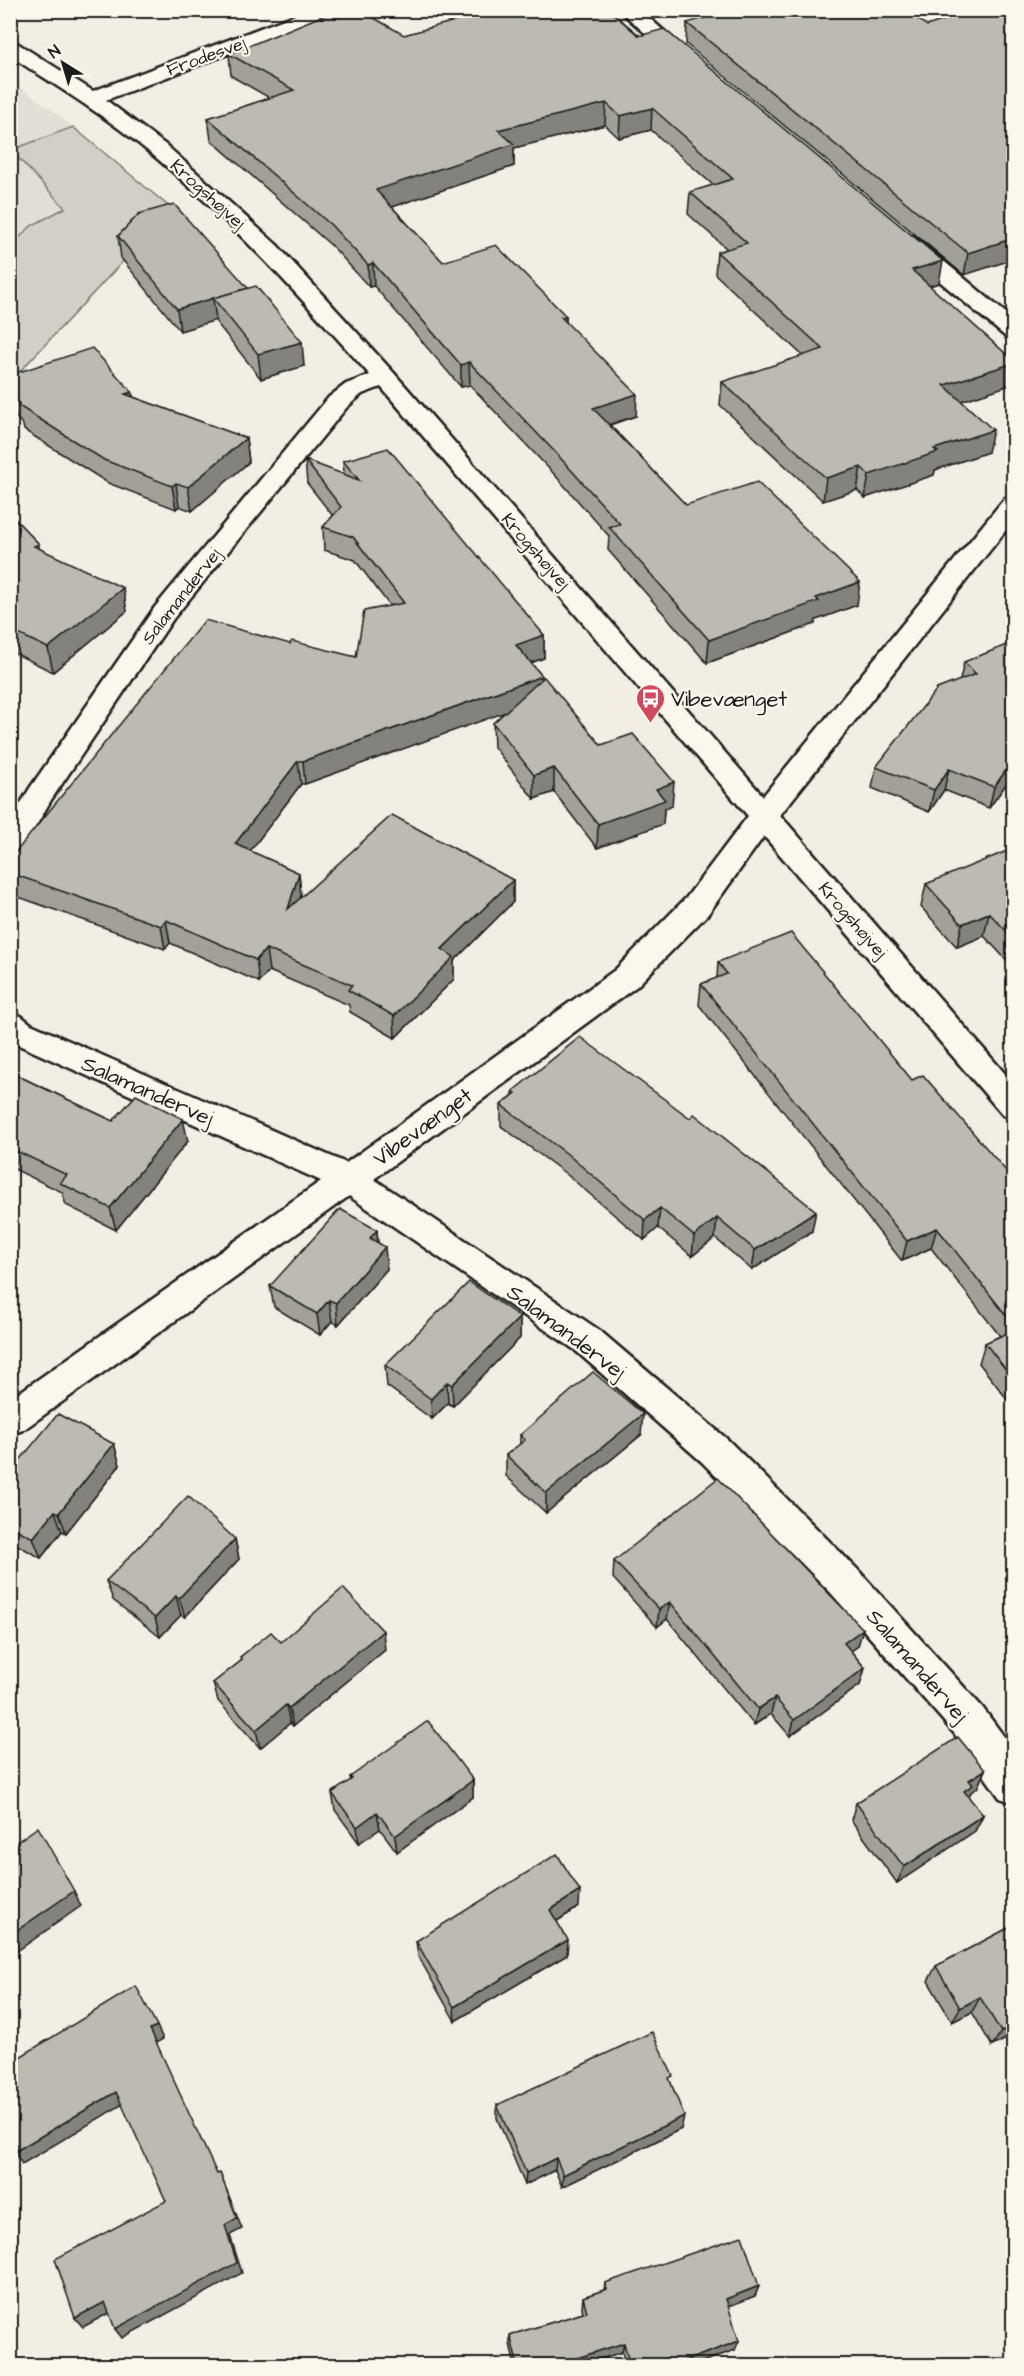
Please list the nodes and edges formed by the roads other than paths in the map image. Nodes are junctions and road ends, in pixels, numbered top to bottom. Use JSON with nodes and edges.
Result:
{"nodes":[{"id":1,"x":628,"y":10,"type":"edge"},
{"id":2,"x":321,"y":12,"type":"edge"},
{"id":3,"x":10,"y":47,"type":"edge"},
{"id":4,"x":702,"y":72,"type":"edge"},
{"id":5,"x":91,"y":99,"type":"junction"},
{"id":6,"x":894,"y":232,"type":"edge"},
{"id":7,"x":1014,"y":332,"type":"edge"},
{"id":8,"x":385,"y":377,"type":"junction"},
{"id":9,"x":1014,"y":503,"type":"edge"},
{"id":10,"x":764,"y":815,"type":"junction"},
{"id":11,"x":10,"y":847,"type":"edge"},
{"id":12,"x":10,"y":1024,"type":"edge"},
{"id":13,"x":1014,"y":1106,"type":"edge"},
{"id":14,"x":349,"y":1179,"type":"junction"},
{"id":15,"x":10,"y":1419,"type":"edge"},
{"id":16,"x":1014,"y":1784,"type":"edge"}],
"edges":[{"from":1,"to":4,"type":"street"},
{"from":2,"to":5,"type":"street","name":"Frodesvej"},
{"from":3,"to":5,"type":"street","name":"Krogshøjvej"},
{"from":5,"to":8,"type":"street","name":"Krogshøjvej"},
{"from":6,"to":7,"type":"street"},
{"from":8,"to":10,"type":"street","name":"Krogshøjvej"},
{"from":8,"to":11,"type":"street","name":"Salamandervej"},
{"from":9,"to":10,"type":"street","name":"Vibevænget"},
{"from":10,"to":13,"type":"street","name":"Krogshøjvej"},
{"from":10,"to":14,"type":"street","name":"Vibevænget"},
{"from":12,"to":14,"type":"street","name":"Salamandervej"},
{"from":14,"to":15,"type":"street","name":"Vibevænget"},
{"from":14,"to":16,"type":"street","name":"Salamandervej"}]}
